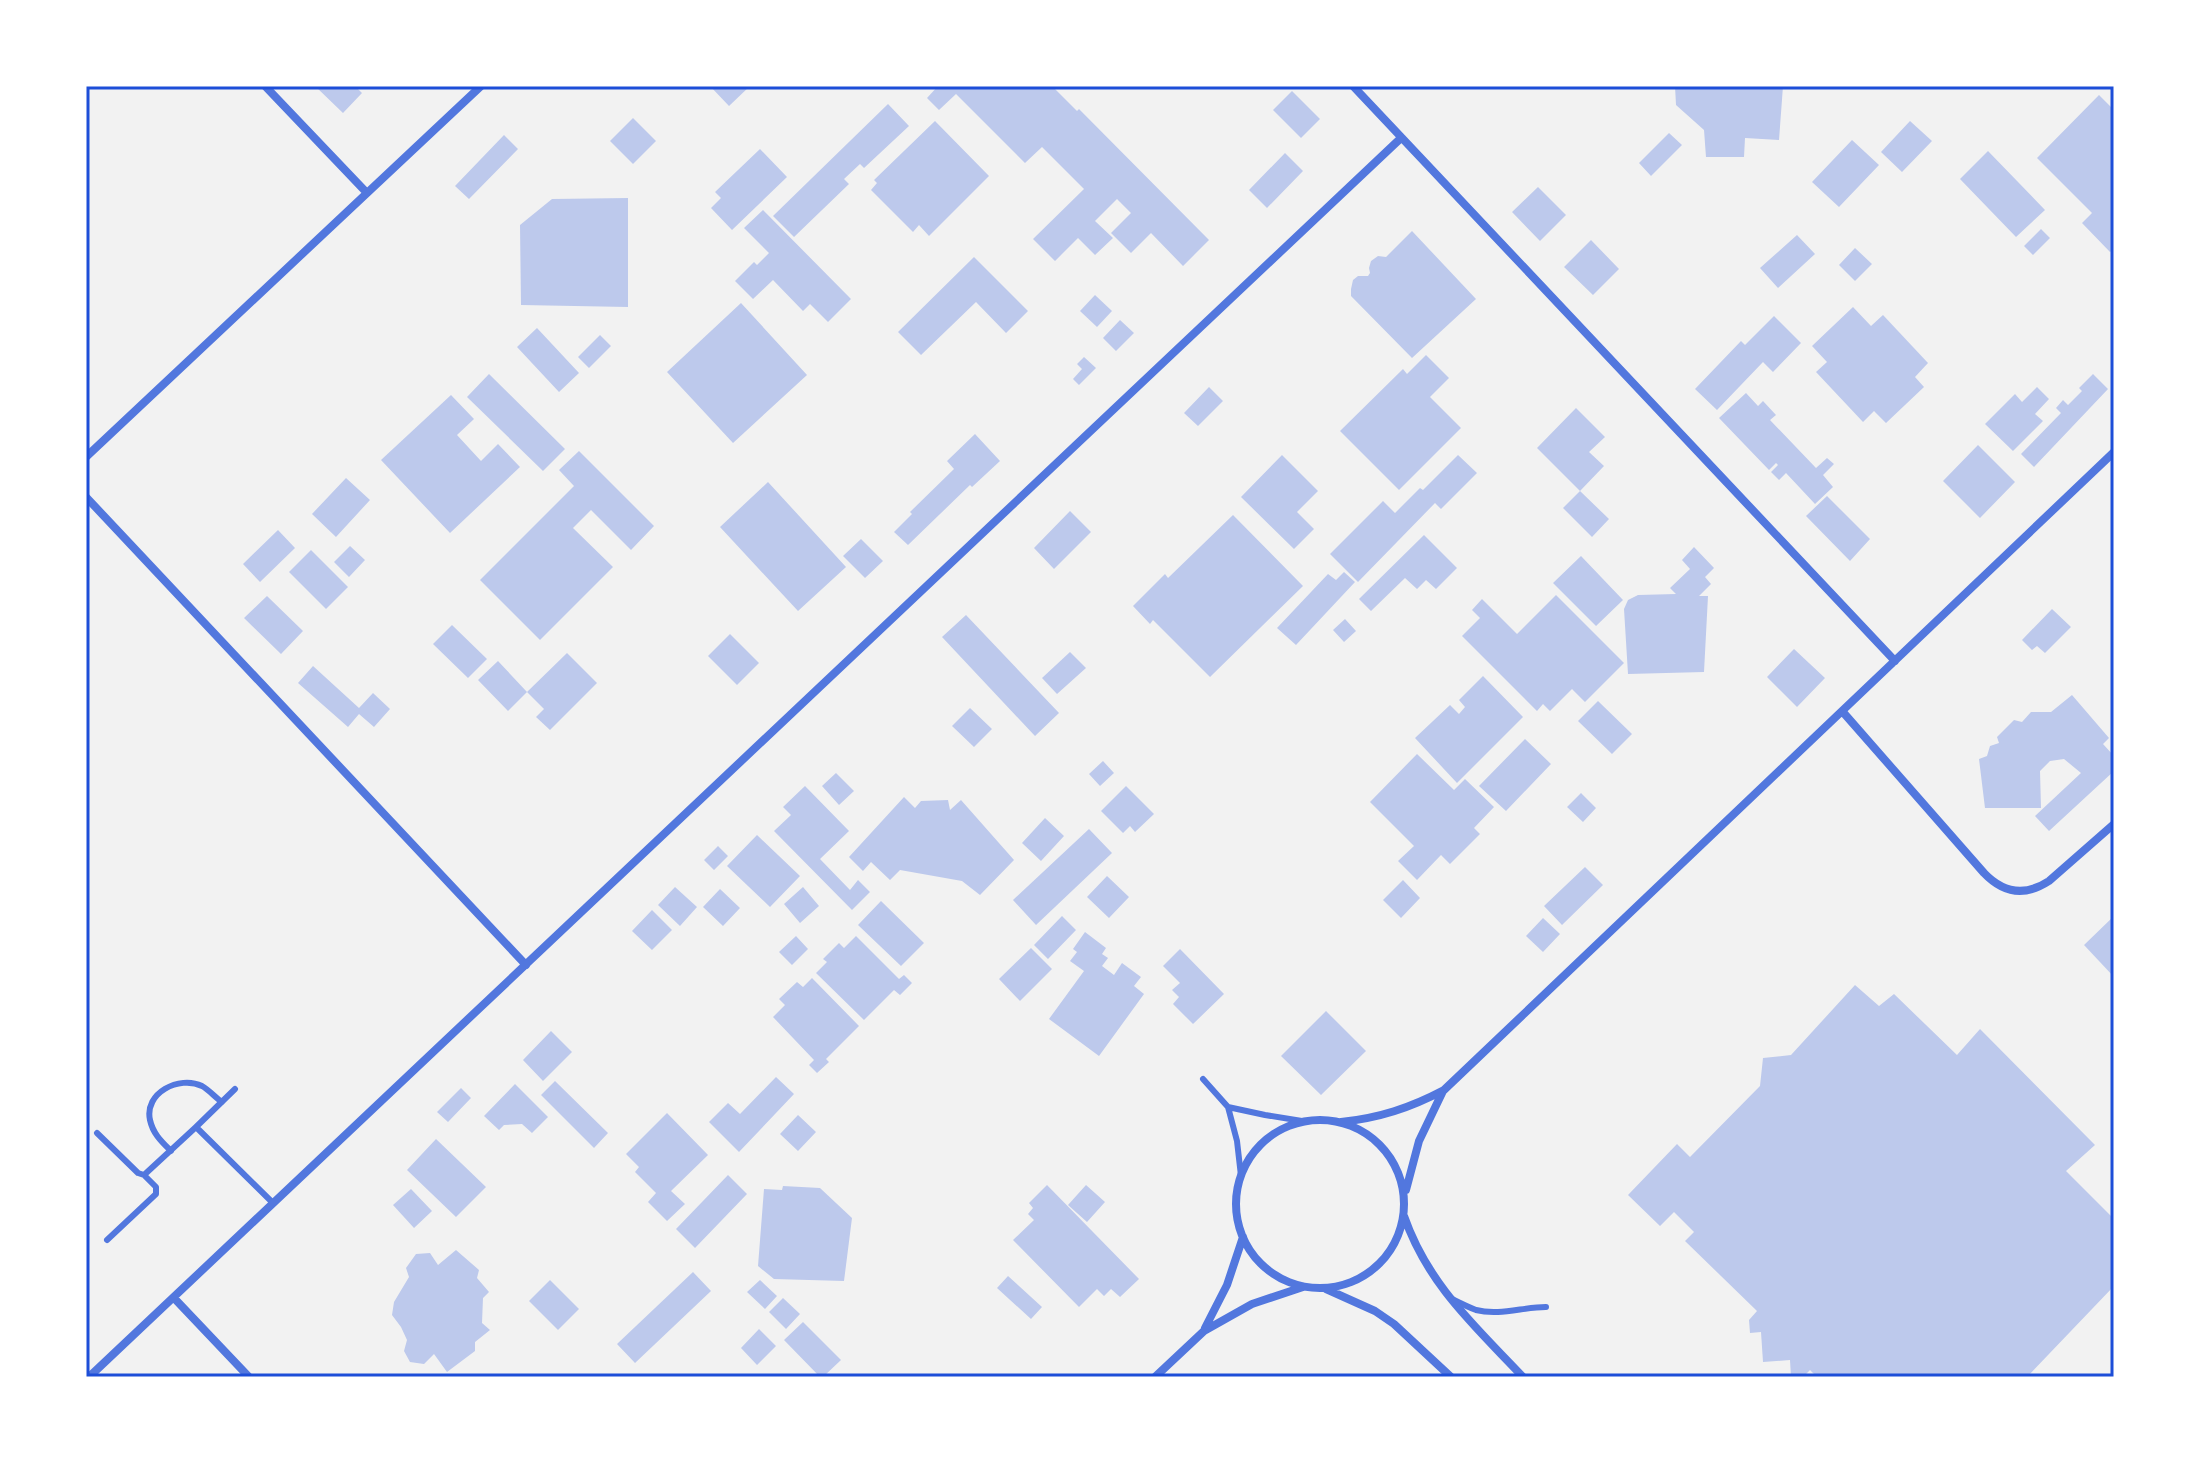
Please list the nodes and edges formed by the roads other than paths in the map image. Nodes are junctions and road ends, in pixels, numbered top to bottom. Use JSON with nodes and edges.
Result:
{"nodes":[{"id":1,"x":265,"y":86,"type":"edge"},
{"id":2,"x":481,"y":86,"type":"edge"},
{"id":3,"x":1353,"y":86,"type":"edge"},
{"id":4,"x":1401,"y":138,"type":"junction"},
{"id":5,"x":367,"y":193,"type":"junction"},
{"id":6,"x":2114,"y":452,"type":"edge"},
{"id":7,"x":86,"y":457,"type":"edge"},
{"id":8,"x":86,"y":497,"type":"edge"},
{"id":9,"x":1895,"y":661,"type":"junction"},
{"id":10,"x":1842,"y":711,"type":"junction"},
{"id":11,"x":2114,"y":824,"type":"edge"},
{"id":12,"x":526,"y":965,"type":"junction"},
{"id":13,"x":1203,"y":1079,"type":"dead end"},
{"id":14,"x":235,"y":1089,"type":"dead end"},
{"id":15,"x":1444,"y":1090,"type":"junction"},
{"id":16,"x":222,"y":1102,"type":"junction"},
{"id":17,"x":1228,"y":1107,"type":"junction"},
{"id":18,"x":1302,"y":1121,"type":"junction"},
{"id":19,"x":1341,"y":1122,"type":"junction"},
{"id":20,"x":196,"y":1127,"type":"junction"},
{"id":21,"x":97,"y":1133,"type":"dead end"},
{"id":22,"x":171,"y":1151,"type":"junction"},
{"id":23,"x":144,"y":1175,"type":"junction"},
{"id":24,"x":1241,"y":1176,"type":"junction"},
{"id":25,"x":1404,"y":1196,"type":"junction"},
{"id":26,"x":273,"y":1203,"type":"junction"},
{"id":27,"x":1404,"y":1216,"type":"junction"},
{"id":28,"x":1243,"y":1237,"type":"junction"},
{"id":29,"x":107,"y":1240,"type":"dead end"},
{"id":30,"x":1304,"y":1287,"type":"junction"},
{"id":31,"x":1325,"y":1288,"type":"junction"},
{"id":32,"x":1447,"y":1297,"type":"junction"},
{"id":33,"x":174,"y":1298,"type":"junction"},
{"id":34,"x":1546,"y":1307,"type":"dead end"},
{"id":35,"x":1204,"y":1331,"type":"junction"},
{"id":36,"x":89,"y":1377,"type":"edge"},
{"id":37,"x":249,"y":1377,"type":"edge"},
{"id":38,"x":1155,"y":1377,"type":"edge"},
{"id":39,"x":1451,"y":1377,"type":"edge"},
{"id":40,"x":1523,"y":1377,"type":"edge"}],
"edges":[{"from":1,"to":5,"type":"street"},
{"from":2,"to":5,"type":"street"},
{"from":3,"to":4,"type":"street"},
{"from":4,"to":9,"type":"street"},
{"from":4,"to":12,"type":"street"},
{"from":5,"to":7,"type":"street"},
{"from":6,"to":9,"type":"street"},
{"from":8,"to":12,"type":"street"},
{"from":9,"to":10,"type":"street"},
{"from":10,"to":11,"type":"street"},
{"from":10,"to":15,"type":"street"},
{"from":12,"to":26,"type":"street"},
{"from":13,"to":17,"type":"lane"},
{"from":14,"to":16,"type":"lane"},
{"from":15,"to":19,"type":"street"},
{"from":15,"to":25,"type":"street"},
{"from":16,"to":20,"type":"lane"},
{"from":16,"to":22,"type":"lane"},
{"from":17,"to":18,"type":"lane"},
{"from":17,"to":24,"type":"lane"},
{"from":18,"to":19,"type":"street"},
{"from":18,"to":24,"type":"street"},
{"from":19,"to":25,"type":"street"},
{"from":20,"to":22,"type":"lane"},
{"from":20,"to":26,"type":"lane"},
{"from":21,"to":23,"type":"lane"},
{"from":22,"to":23,"type":"lane"},
{"from":23,"to":29,"type":"lane"},
{"from":24,"to":28,"type":"street"},
{"from":25,"to":27,"type":"street"},
{"from":26,"to":33,"type":"street"},
{"from":27,"to":31,"type":"street"},
{"from":27,"to":32,"type":"street"},
{"from":28,"to":30,"type":"street"},
{"from":28,"to":35,"type":"street"},
{"from":30,"to":31,"type":"street"},
{"from":30,"to":35,"type":"street"},
{"from":31,"to":39,"type":"street"},
{"from":32,"to":34,"type":"lane"},
{"from":32,"to":40,"type":"street"},
{"from":33,"to":36,"type":"street"},
{"from":33,"to":37,"type":"street"},
{"from":35,"to":38,"type":"street"}]}
